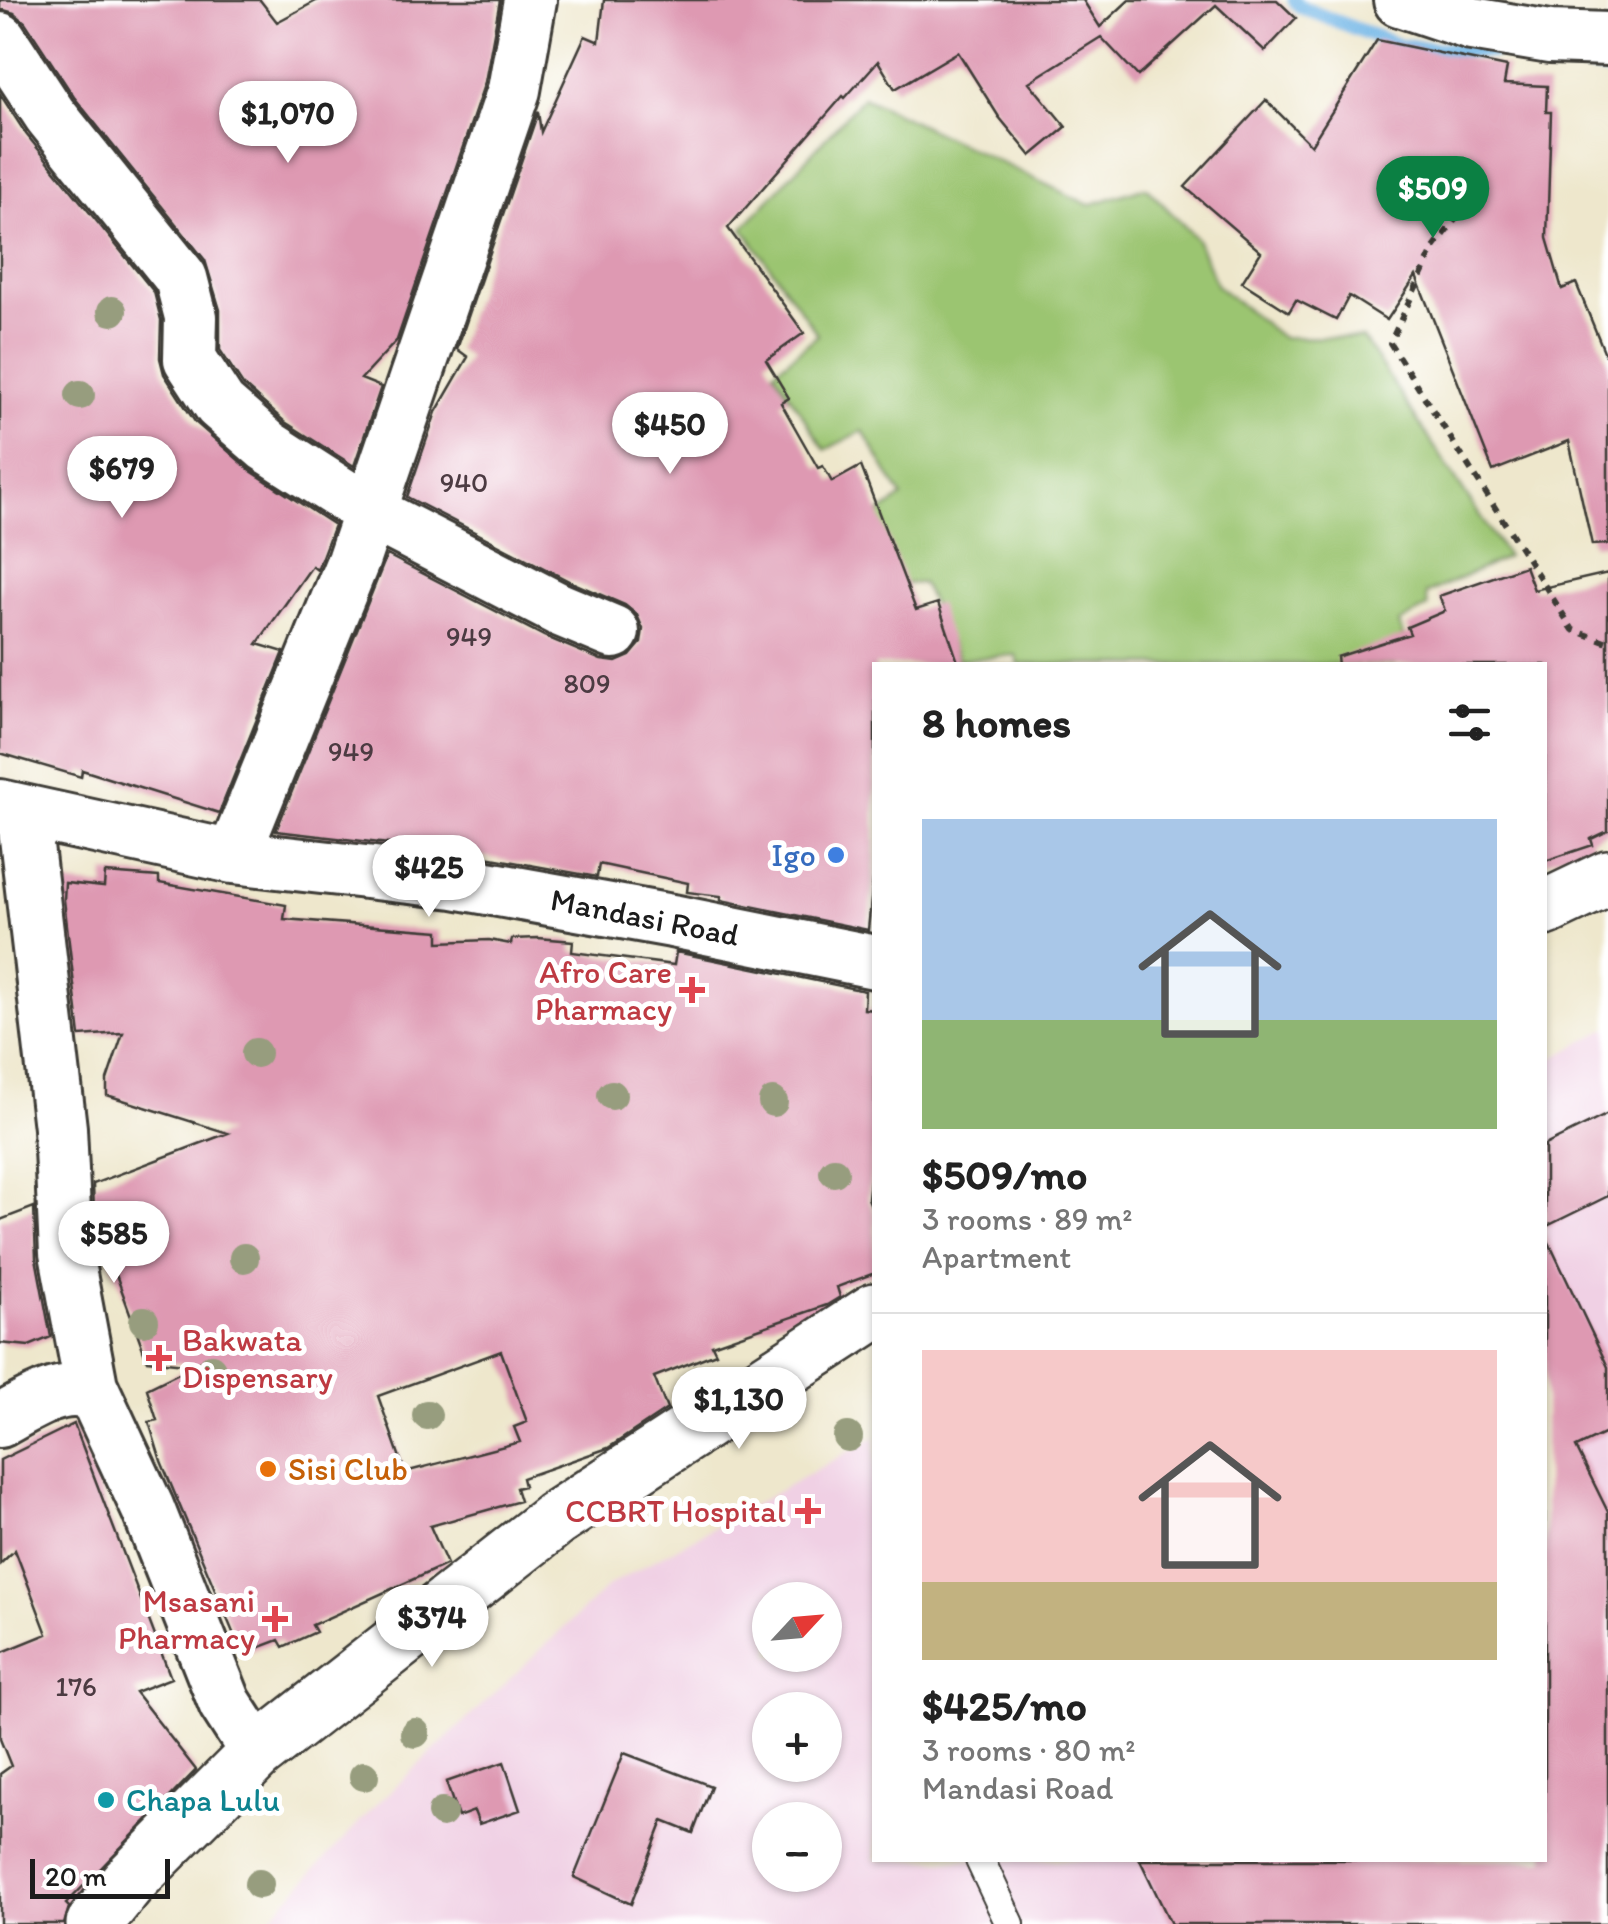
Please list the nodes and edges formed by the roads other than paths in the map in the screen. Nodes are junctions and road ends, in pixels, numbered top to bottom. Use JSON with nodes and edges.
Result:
{"nodes":[{"id":1,"x":530,"y":0,"type":"edge"},
{"id":2,"x":1400,"y":0,"type":"edge"},
{"id":3,"x":0,"y":39,"type":"edge"},
{"id":4,"x":1608,"y":39,"type":"edge"},
{"id":5,"x":368,"y":511,"type":"junction"},
{"id":6,"x":612,"y":632,"type":"dead end"},
{"id":7,"x":12,"y":809,"type":"edge"},
{"id":8,"x":233,"y":858,"type":"junction"},
{"id":9,"x":1608,"y":878,"type":"edge"},
{"id":10,"x":1547,"y":907,"type":"edge"},
{"id":11,"x":872,"y":961,"type":"edge"},
{"id":12,"x":872,"y":1313,"type":"edge"},
{"id":13,"x":92,"y":1386,"type":"junction"},
{"id":14,"x":0,"y":1420,"type":"edge"},
{"id":15,"x":257,"y":1753,"type":"junction"},
{"id":16,"x":981,"y":1862,"type":"edge"},
{"id":17,"x":94,"y":1924,"type":"edge"},
{"id":18,"x":1010,"y":1924,"type":"edge"}],
"edges":[{"from":1,"to":5,"type":"street"},
{"from":2,"to":4,"type":"street"},
{"from":3,"to":5,"type":"street"},
{"from":5,"to":6,"type":"street"},
{"from":5,"to":8,"type":"street"},
{"from":7,"to":8,"type":"street","name":"Mandasi Road"},
{"from":7,"to":13,"type":"street"},
{"from":8,"to":11,"type":"street","name":"Mandasi Road"},
{"from":9,"to":10,"type":"street"},
{"from":12,"to":15,"type":"street"},
{"from":13,"to":14,"type":"street"},
{"from":13,"to":15,"type":"street"},
{"from":15,"to":17,"type":"street"},
{"from":16,"to":18,"type":"lane"}]}
